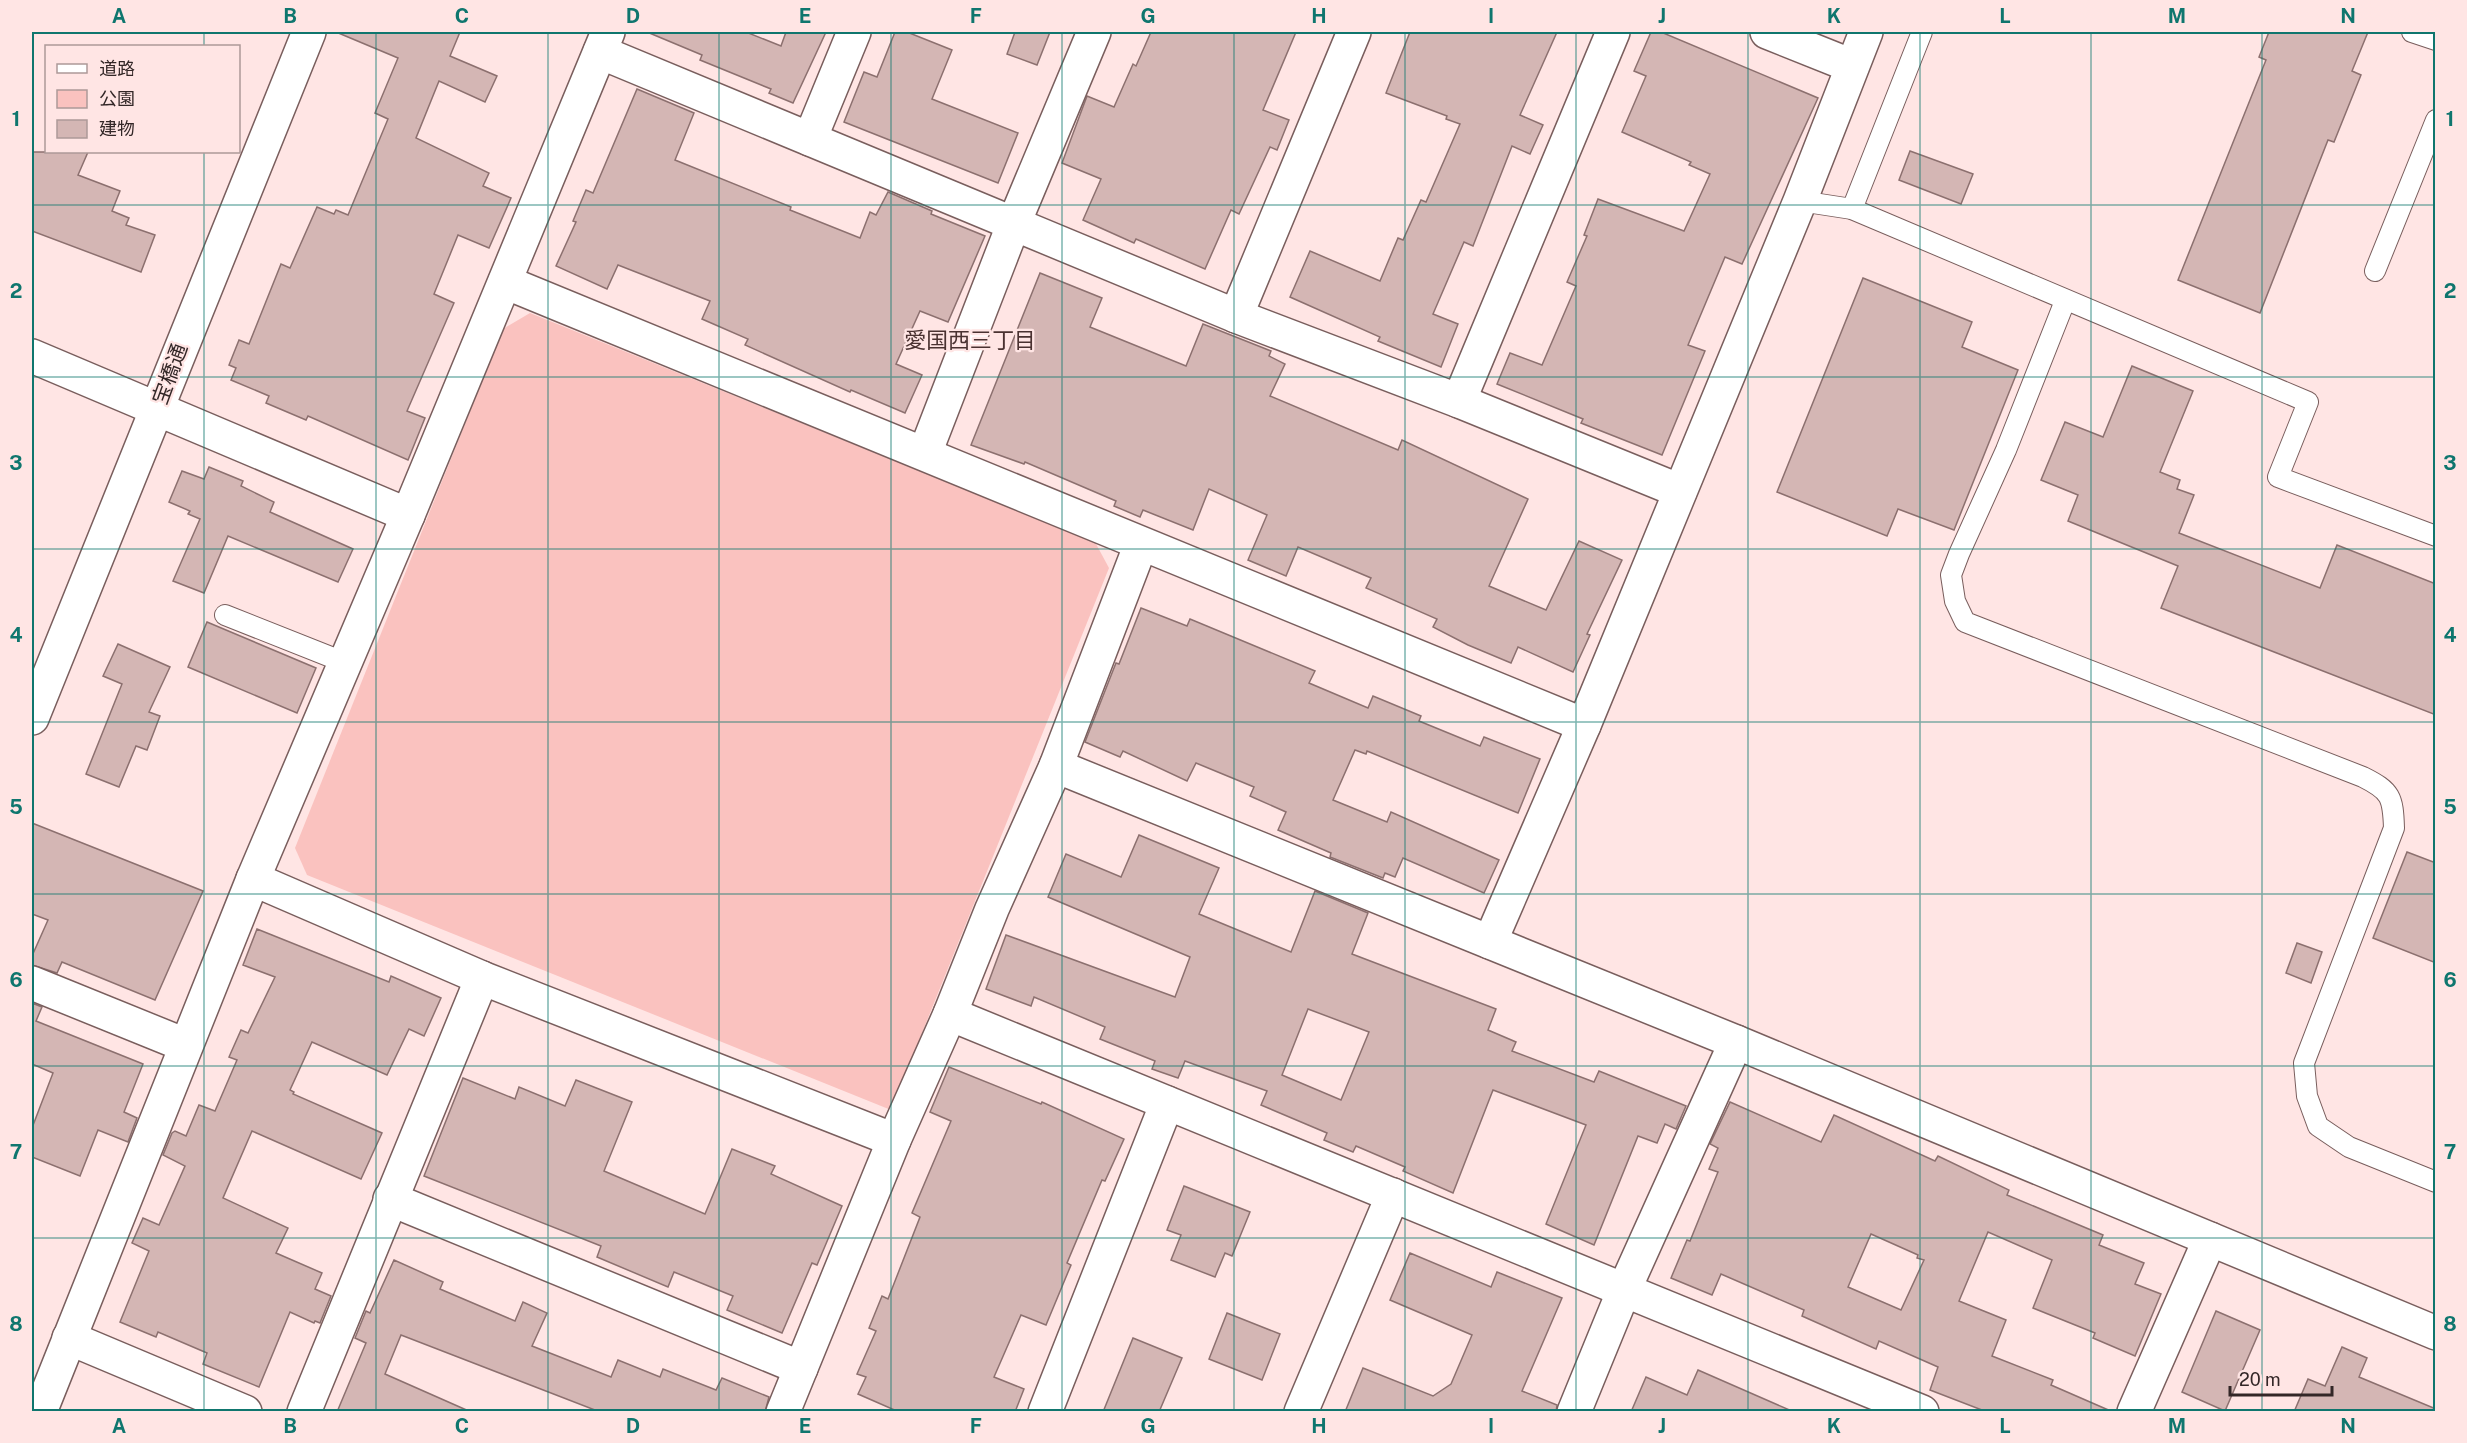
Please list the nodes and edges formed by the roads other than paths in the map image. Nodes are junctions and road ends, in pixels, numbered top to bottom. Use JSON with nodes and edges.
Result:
{"nodes":[{"id":1,"x":309,"y":32,"type":"edge"},
{"id":2,"x":854,"y":32,"type":"edge"},
{"id":3,"x":1094,"y":32,"type":"edge"},
{"id":4,"x":1354,"y":32,"type":"edge"},
{"id":5,"x":1613,"y":32,"type":"edge"},
{"id":6,"x":1767,"y":32,"type":"edge"},
{"id":7,"x":1866,"y":32,"type":"edge"},
{"id":8,"x":1922,"y":32,"type":"edge"},
{"id":9,"x":2412,"y":32,"type":"edge"},
{"id":10,"x":2436,"y":40,"type":"edge"},
{"id":11,"x":604,"y":42,"type":"edge"},
{"id":12,"x":1852,"y":66,"type":"junction"},
{"id":13,"x":2436,"y":120,"type":"edge"},
{"id":14,"x":810,"y":139,"type":"junction"},
{"id":15,"x":1800,"y":201,"type":"junction"},
{"id":16,"x":1852,"y":209,"type":"junction"},
{"id":17,"x":1014,"y":223,"type":"junction"},
{"id":18,"x":2375,"y":271,"type":"dead end"},
{"id":19,"x":505,"y":282,"type":"junction"},
{"id":20,"x":2065,"y":301,"type":"junction"},
{"id":21,"x":1236,"y":316,"type":"junction"},
{"id":22,"x":32,"y":356,"type":"edge"},
{"id":23,"x":1459,"y":401,"type":"junction"},
{"id":24,"x":158,"y":408,"type":"junction"},
{"id":25,"x":925,"y":453,"type":"junction"},
{"id":26,"x":1680,"y":491,"type":"junction"},
{"id":27,"x":408,"y":515,"type":"junction"},
{"id":28,"x":2436,"y":536,"type":"edge"},
{"id":29,"x":1140,"y":543,"type":"junction"},
{"id":30,"x":225,"y":615,"type":"dead end"},
{"id":31,"x":346,"y":663,"type":"junction"},
{"id":32,"x":32,"y":718,"type":"edge"},
{"id":33,"x":1584,"y":724,"type":"junction"},
{"id":34,"x":1056,"y":766,"type":"junction"},
{"id":35,"x":253,"y":879,"type":"junction"},
{"id":36,"x":1490,"y":942,"type":"junction"},
{"id":37,"x":482,"y":978,"type":"junction"},
{"id":38,"x":32,"y":984,"type":"edge"},
{"id":39,"x":950,"y":1014,"type":"junction"},
{"id":40,"x":1736,"y":1042,"type":"junction"},
{"id":41,"x":185,"y":1045,"type":"junction"},
{"id":42,"x":1167,"y":1102,"type":"junction"},
{"id":43,"x":894,"y":1140,"type":"junction"},
{"id":44,"x":2436,"y":1182,"type":"edge"},
{"id":45,"x":1393,"y":1195,"type":"junction"},
{"id":46,"x":390,"y":1199,"type":"junction"},
{"id":47,"x":2210,"y":1239,"type":"junction"},
{"id":48,"x":1624,"y":1290,"type":"junction"},
{"id":49,"x":2436,"y":1332,"type":"edge"},
{"id":50,"x":69,"y":1338,"type":"junction"},
{"id":51,"x":801,"y":1368,"type":"junction"},
{"id":52,"x":1855,"y":1399,"type":"edge"},
{"id":53,"x":40,"y":1412,"type":"edge"},
{"id":54,"x":245,"y":1412,"type":"edge"},
{"id":55,"x":304,"y":1412,"type":"edge"},
{"id":56,"x":783,"y":1412,"type":"edge"},
{"id":57,"x":1045,"y":1412,"type":"edge"},
{"id":58,"x":1301,"y":1412,"type":"edge"},
{"id":59,"x":1575,"y":1412,"type":"edge"},
{"id":60,"x":1922,"y":1412,"type":"edge"},
{"id":61,"x":2134,"y":1412,"type":"edge"}],
"edges":[{"from":1,"to":24,"type":"street","name":"宝橋通"},
{"from":2,"to":14,"type":"street"},
{"from":3,"to":17,"type":"street"},
{"from":4,"to":21,"type":"street"},
{"from":5,"to":23,"type":"street"},
{"from":6,"to":12,"type":"street"},
{"from":7,"to":12,"type":"street"},
{"from":8,"to":16,"type":"lane"},
{"from":9,"to":10,"type":"lane"},
{"from":11,"to":14,"type":"street"},
{"from":11,"to":19,"type":"street"},
{"from":12,"to":15,"type":"street"},
{"from":13,"to":18,"type":"lane"},
{"from":14,"to":17,"type":"street"},
{"from":15,"to":16,"type":"lane"},
{"from":15,"to":26,"type":"street"},
{"from":16,"to":20,"type":"lane"},
{"from":17,"to":21,"type":"street"},
{"from":17,"to":25,"type":"street"},
{"from":19,"to":25,"type":"street"},
{"from":19,"to":27,"type":"street"},
{"from":20,"to":28,"type":"lane"},
{"from":20,"to":44,"type":"lane"},
{"from":21,"to":23,"type":"street"},
{"from":22,"to":24,"type":"street"},
{"from":23,"to":26,"type":"street"},
{"from":24,"to":27,"type":"street"},
{"from":24,"to":32,"type":"street","name":"宝橋通"},
{"from":25,"to":29,"type":"street"},
{"from":26,"to":33,"type":"street"},
{"from":27,"to":31,"type":"street"},
{"from":29,"to":33,"type":"street"},
{"from":29,"to":34,"type":"street"},
{"from":30,"to":31,"type":"lane"},
{"from":31,"to":35,"type":"street"},
{"from":33,"to":36,"type":"street"},
{"from":34,"to":36,"type":"street"},
{"from":34,"to":39,"type":"street"},
{"from":35,"to":37,"type":"street"},
{"from":35,"to":41,"type":"street"},
{"from":36,"to":40,"type":"street"},
{"from":37,"to":43,"type":"street"},
{"from":37,"to":46,"type":"street"},
{"from":38,"to":41,"type":"street"},
{"from":39,"to":42,"type":"street"},
{"from":39,"to":43,"type":"street"},
{"from":40,"to":47,"type":"street"},
{"from":40,"to":48,"type":"street"},
{"from":41,"to":50,"type":"street"},
{"from":42,"to":45,"type":"street"},
{"from":42,"to":57,"type":"street"},
{"from":43,"to":51,"type":"street"},
{"from":45,"to":48,"type":"street"},
{"from":45,"to":58,"type":"street"},
{"from":46,"to":51,"type":"street"},
{"from":46,"to":55,"type":"street"},
{"from":47,"to":49,"type":"street"},
{"from":47,"to":61,"type":"street"},
{"from":48,"to":52,"type":"street"},
{"from":48,"to":59,"type":"street"},
{"from":50,"to":53,"type":"street"},
{"from":50,"to":54,"type":"street"},
{"from":51,"to":56,"type":"street"},
{"from":52,"to":60,"type":"street"}]}
